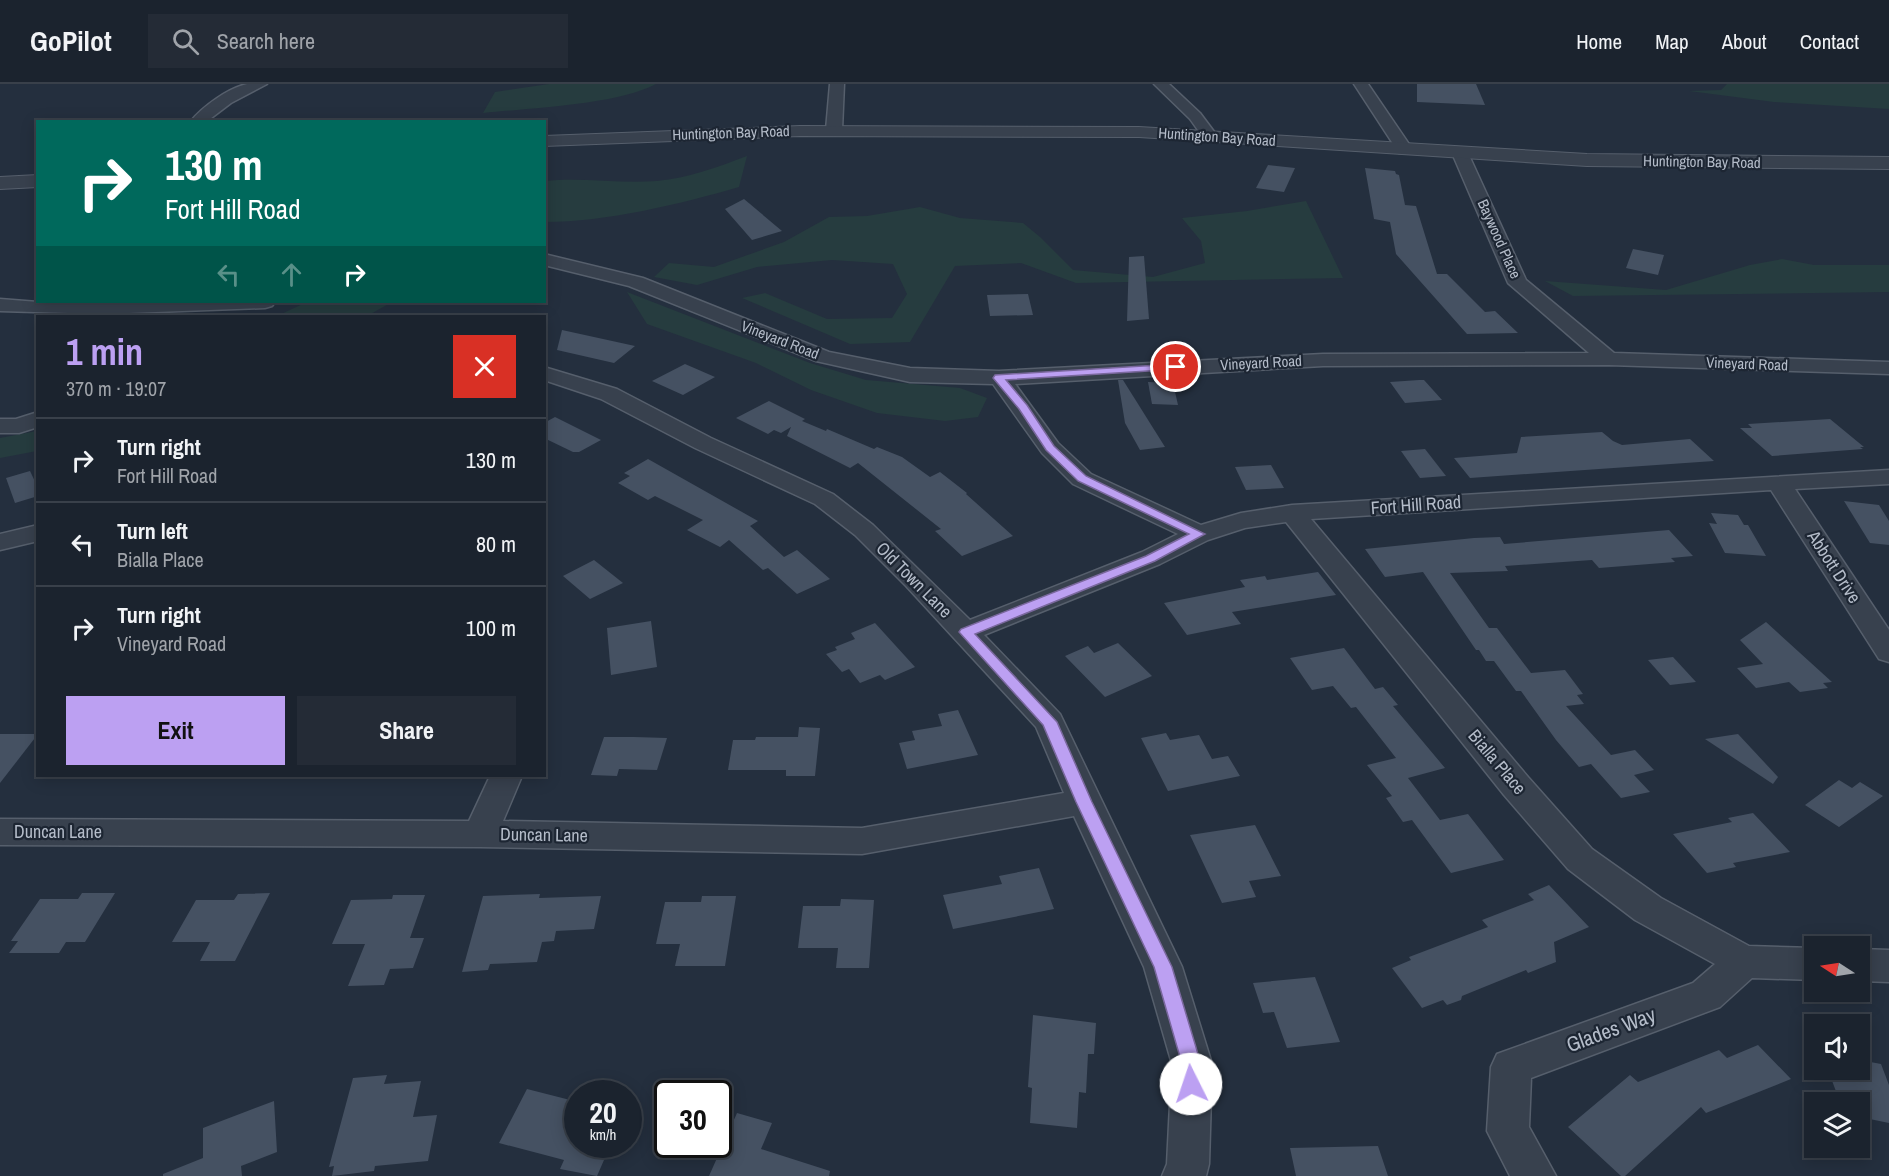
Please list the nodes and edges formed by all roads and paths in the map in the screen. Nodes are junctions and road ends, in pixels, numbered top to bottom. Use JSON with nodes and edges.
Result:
{"nodes":[{"id":1,"x":260,"y":84,"type":"edge"},
{"id":2,"x":837,"y":84,"type":"edge"},
{"id":3,"x":1161,"y":84,"type":"edge"},
{"id":4,"x":1361,"y":84,"type":"edge"},
{"id":5,"x":199,"y":120,"type":"edge"},
{"id":6,"x":834,"y":130,"type":"junction"},
{"id":7,"x":1210,"y":136,"type":"junction"},
{"id":8,"x":546,"y":141,"type":"edge"},
{"id":9,"x":1405,"y":150,"type":"junction"},
{"id":10,"x":1461,"y":153,"type":"junction"},
{"id":11,"x":1889,"y":163,"type":"edge"},
{"id":12,"x":36,"y":181,"type":"edge"},
{"id":13,"x":0,"y":183,"type":"edge"},
{"id":14,"x":546,"y":260,"type":"edge"},
{"id":15,"x":238,"y":303,"type":"edge"},
{"id":16,"x":282,"y":303,"type":"edge"},
{"id":17,"x":0,"y":305,"type":"edge"},
{"id":18,"x":257,"y":315,"type":"edge"},
{"id":19,"x":1609,"y":359,"type":"junction"},
{"id":20,"x":1889,"y":368,"type":"edge"},
{"id":21,"x":546,"y":374,"type":"edge"},
{"id":22,"x":999,"y":378,"type":"junction"},
{"id":23,"x":36,"y":420,"type":"edge"},
{"id":24,"x":0,"y":426,"type":"edge"},
{"id":25,"x":1889,"y":477,"type":"edge"},
{"id":26,"x":1778,"y":482,"type":"junction"},
{"id":27,"x":1292,"y":513,"type":"junction"},
{"id":28,"x":36,"y":533,"type":"edge"},
{"id":29,"x":1199,"y":534,"type":"junction"},
{"id":30,"x":0,"y":542,"type":"edge"},
{"id":31,"x":966,"y":632,"type":"junction"},
{"id":32,"x":1889,"y":652,"type":"edge"},
{"id":33,"x":506,"y":777,"type":"edge"},
{"id":34,"x":1084,"y":802,"type":"junction"},
{"id":35,"x":0,"y":832,"type":"edge"},
{"id":36,"x":480,"y":834,"type":"junction"},
{"id":37,"x":1744,"y":962,"type":"junction"},
{"id":38,"x":1804,"y":964,"type":"edge"},
{"id":39,"x":1870,"y":965,"type":"edge"},
{"id":40,"x":1889,"y":966,"type":"edge"},
{"id":41,"x":1184,"y":1176,"type":"edge"},
{"id":42,"x":1534,"y":1176,"type":"edge"}],
"edges":[{"from":1,"to":5,"type":"street"},
{"from":2,"to":6,"type":"street"},
{"from":3,"to":7,"type":"street"},
{"from":4,"to":9,"type":"street"},
{"from":6,"to":7,"type":"street","name":"Huntington Bay Road"},
{"from":6,"to":8,"type":"street","name":"Huntington Bay Road"},
{"from":7,"to":9,"type":"street","name":"Huntington Bay Road"},
{"from":9,"to":10,"type":"street","name":"Huntington Bay Road"},
{"from":10,"to":11,"type":"street","name":"Huntington Bay Road"},
{"from":10,"to":19,"type":"street","name":"Baywood Place"},
{"from":12,"to":13,"type":"street"},
{"from":14,"to":22,"type":"street","name":"Vineyard Road"},
{"from":15,"to":17,"type":"street"},
{"from":16,"to":18,"type":"street"},
{"from":19,"to":20,"type":"street","name":"Vineyard Road"},
{"from":19,"to":22,"type":"street","name":"Vineyard Road"},
{"from":21,"to":31,"type":"street","name":"Old Town Lane"},
{"from":22,"to":29,"type":"street"},
{"from":23,"to":24,"type":"street"},
{"from":25,"to":26,"type":"street","name":"Fort Hill Road"},
{"from":26,"to":27,"type":"street","name":"Fort Hill Road"},
{"from":26,"to":32,"type":"street","name":"Abbott Drive"},
{"from":27,"to":29,"type":"street","name":"Fort Hill Road"},
{"from":27,"to":37,"type":"street","name":"Bialla Place"},
{"from":28,"to":30,"type":"street"},
{"from":29,"to":31,"type":"street","name":"Fort Hill Road"},
{"from":31,"to":34,"type":"street","name":"Old Town Lane"},
{"from":33,"to":36,"type":"street"},
{"from":34,"to":36,"type":"street","name":"Duncan Lane"},
{"from":34,"to":41,"type":"street","name":"Old Town Lane"},
{"from":35,"to":36,"type":"street","name":"Duncan Lane"},
{"from":37,"to":38,"type":"street"},
{"from":37,"to":42,"type":"street","name":"Glades Way"},
{"from":39,"to":40,"type":"street"}]}
